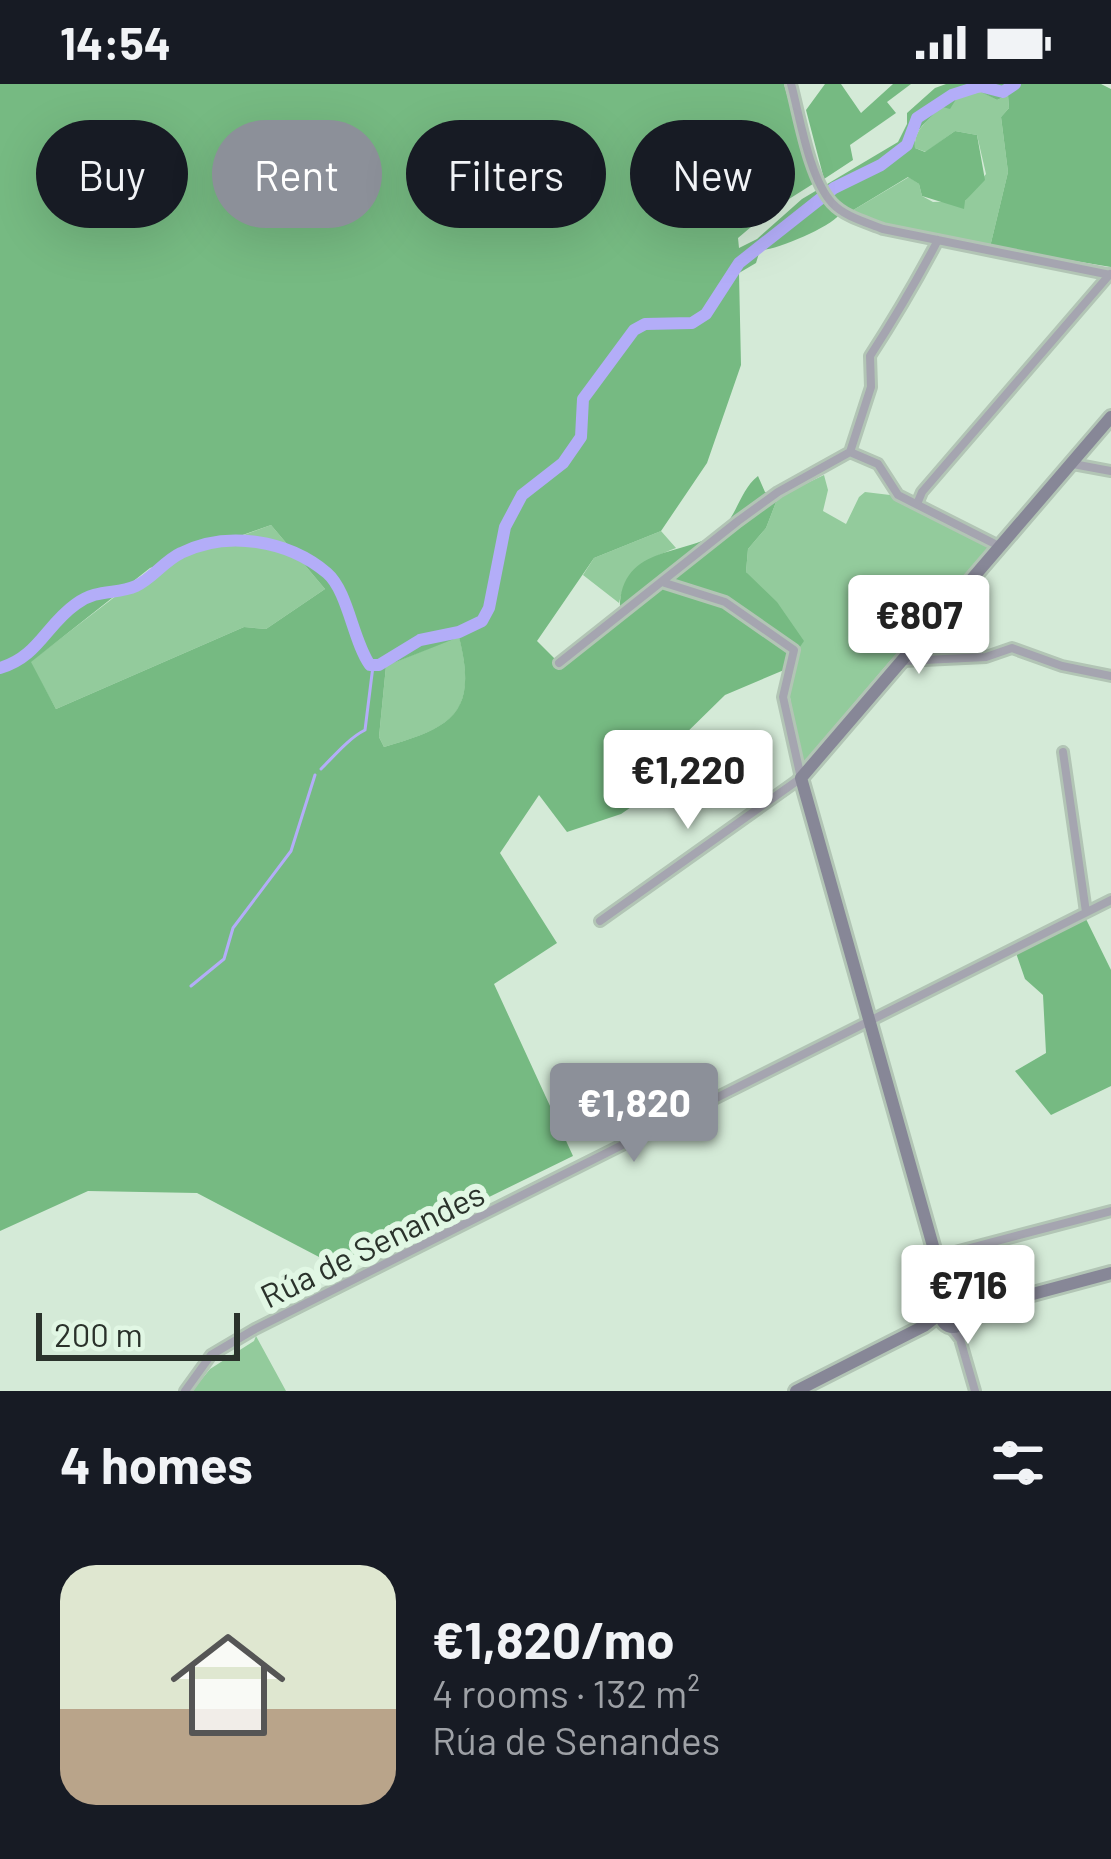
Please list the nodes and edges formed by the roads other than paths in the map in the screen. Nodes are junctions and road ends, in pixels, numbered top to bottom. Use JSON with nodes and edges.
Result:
{"nodes":[{"id":1,"x":791,"y":84,"type":"edge"},
{"id":2,"x":938,"y":240,"type":"junction"},
{"id":3,"x":1110,"y":275,"type":"edge"},
{"id":4,"x":1111,"y":417,"type":"edge"},
{"id":5,"x":850,"y":452,"type":"junction"},
{"id":6,"x":1072,"y":464,"type":"junction"},
{"id":7,"x":1111,"y":471,"type":"edge"},
{"id":8,"x":917,"y":504,"type":"junction"},
{"id":9,"x":1000,"y":547,"type":"junction"},
{"id":10,"x":664,"y":583,"type":"junction"},
{"id":11,"x":902,"y":660,"type":"junction"},
{"id":12,"x":559,"y":663,"type":"dead end"},
{"id":13,"x":1111,"y":676,"type":"edge"},
{"id":14,"x":1063,"y":752,"type":"dead end"},
{"id":15,"x":801,"y":778,"type":"junction"},
{"id":16,"x":1111,"y":900,"type":"edge"},
{"id":17,"x":1086,"y":912,"type":"junction"},
{"id":18,"x":601,"y":921,"type":"dead end"},
{"id":19,"x":871,"y":1021,"type":"junction"},
{"id":20,"x":1111,"y":1211,"type":"edge"},
{"id":21,"x":936,"y":1257,"type":"junction"},
{"id":22,"x":1111,"y":1274,"type":"edge"},
{"id":23,"x":952,"y":1312,"type":"junction"},
{"id":24,"x":185,"y":1391,"type":"edge"},
{"id":25,"x":796,"y":1391,"type":"edge"},
{"id":26,"x":975,"y":1391,"type":"edge"}],
"edges":[{"from":1,"to":2,"type":"street"},
{"from":2,"to":3,"type":"street"},
{"from":2,"to":5,"type":"street"},
{"from":3,"to":8,"type":"street"},
{"from":4,"to":6,"type":"street"},
{"from":5,"to":8,"type":"street"},
{"from":5,"to":10,"type":"street"},
{"from":6,"to":7,"type":"street"},
{"from":6,"to":9,"type":"street"},
{"from":8,"to":9,"type":"street"},
{"from":9,"to":11,"type":"street"},
{"from":10,"to":12,"type":"street"},
{"from":10,"to":15,"type":"street"},
{"from":11,"to":13,"type":"street"},
{"from":11,"to":15,"type":"street"},
{"from":14,"to":17,"type":"street"},
{"from":15,"to":18,"type":"street"},
{"from":15,"to":19,"type":"street"},
{"from":16,"to":17,"type":"street","name":"Rúa de Senandes"},
{"from":17,"to":19,"type":"street","name":"Rúa de Senandes"},
{"from":19,"to":21,"type":"street"},
{"from":19,"to":24,"type":"street","name":"Rúa de Senandes"},
{"from":20,"to":21,"type":"street"},
{"from":21,"to":23,"type":"street"},
{"from":22,"to":23,"type":"street"},
{"from":23,"to":25,"type":"street"},
{"from":23,"to":26,"type":"street"}]}
